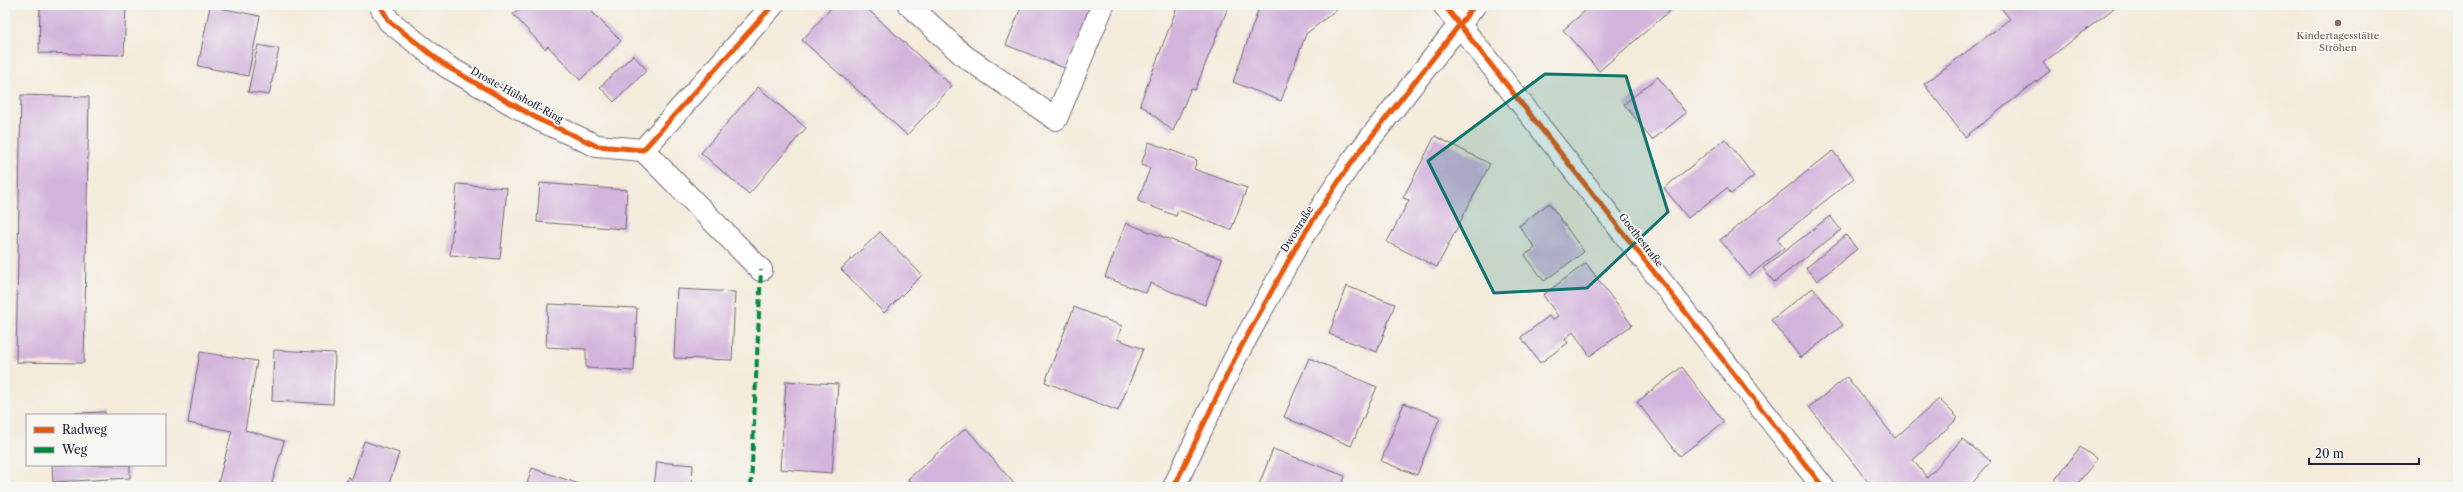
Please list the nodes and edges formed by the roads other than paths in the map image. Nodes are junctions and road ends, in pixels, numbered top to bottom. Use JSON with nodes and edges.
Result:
{"nodes":[{"id":1,"x":380,"y":5,"type":"edge"},
{"id":2,"x":773,"y":5,"type":"edge"},
{"id":3,"x":909,"y":5,"type":"edge"},
{"id":4,"x":1103,"y":5,"type":"edge"},
{"id":5,"x":1444,"y":5,"type":"edge"},
{"id":6,"x":1476,"y":5,"type":"edge"},
{"id":7,"x":1460,"y":24,"type":"junction"},
{"id":8,"x":644,"y":150,"type":"junction"},
{"id":9,"x":761,"y":270,"type":"dead end"},
{"id":10,"x":1174,"y":487,"type":"edge"},
{"id":11,"x":1823,"y":487,"type":"edge"}],
"edges":[{"from":1,"to":8,"type":"street","name":"Droste-Hülshoff-Ring"},
{"from":2,"to":8,"type":"street"},
{"from":3,"to":4,"type":"street"},
{"from":5,"to":7,"type":"street","name":"Goethestraße"},
{"from":6,"to":7,"type":"street","name":"Dwostraße"},
{"from":7,"to":10,"type":"street","name":"Dwostraße"},
{"from":7,"to":11,"type":"street","name":"Goethestraße"},
{"from":8,"to":9,"type":"street"}]}
